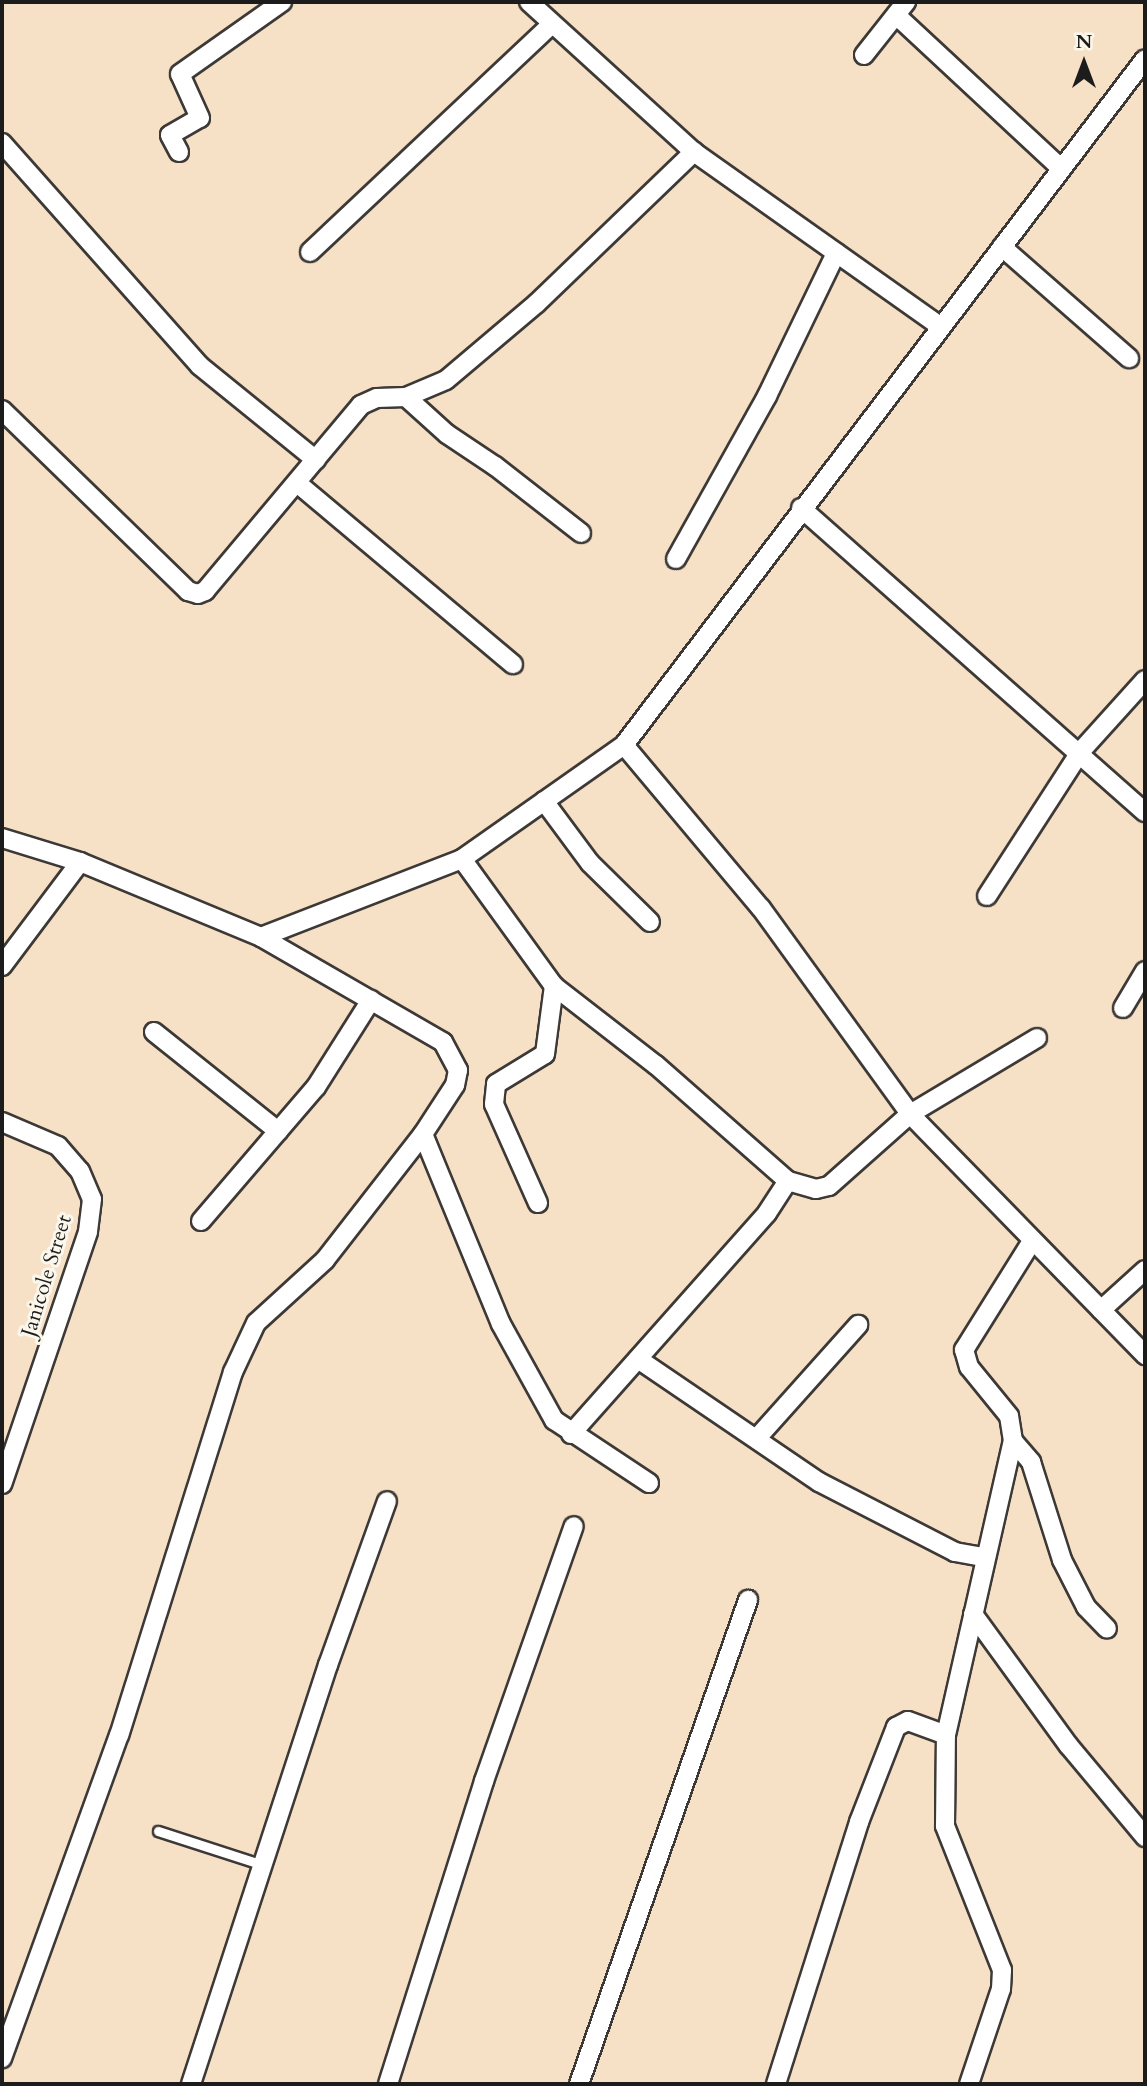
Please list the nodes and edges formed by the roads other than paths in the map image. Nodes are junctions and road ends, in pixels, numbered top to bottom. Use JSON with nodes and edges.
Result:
{"nodes":[{"id":1,"x":282,"y":2,"type":"edge"},
{"id":2,"x":529,"y":2,"type":"edge"},
{"id":3,"x":901,"y":8,"type":"edge"},
{"id":4,"x":551,"y":25,"type":"junction"},
{"id":5,"x":864,"y":55,"type":"dead end"},
{"id":6,"x":1145,"y":59,"type":"edge"},
{"id":7,"x":2,"y":143,"type":"edge"},
{"id":8,"x":179,"y":152,"type":"dead end"},
{"id":9,"x":694,"y":152,"type":"junction"},
{"id":10,"x":1062,"y":169,"type":"junction"},
{"id":11,"x":1002,"y":247,"type":"junction"},
{"id":12,"x":310,"y":251,"type":"dead end"},
{"id":13,"x":836,"y":253,"type":"junction"},
{"id":14,"x":940,"y":326,"type":"junction"},
{"id":15,"x":1129,"y":358,"type":"dead end"},
{"id":16,"x":406,"y":397,"type":"junction"},
{"id":17,"x":5,"y":421,"type":"edge"},
{"id":18,"x":316,"y":460,"type":"junction"},
{"id":19,"x":296,"y":483,"type":"junction"},
{"id":20,"x":801,"y":508,"type":"junction"},
{"id":21,"x":581,"y":533,"type":"dead end"},
{"id":22,"x":676,"y":559,"type":"dead end"},
{"id":23,"x":513,"y":664,"type":"dead end"},
{"id":24,"x":1145,"y":680,"type":"edge"},
{"id":25,"x":625,"y":745,"type":"junction"},
{"id":26,"x":1080,"y":752,"type":"junction"},
{"id":27,"x":544,"y":801,"type":"junction"},
{"id":28,"x":1145,"y":812,"type":"edge"},
{"id":29,"x":2,"y":838,"type":"edge"},
{"id":30,"x":462,"y":859,"type":"junction"},
{"id":31,"x":80,"y":862,"type":"junction"},
{"id":32,"x":987,"y":896,"type":"dead end"},
{"id":33,"x":650,"y":922,"type":"dead end"},
{"id":34,"x":261,"y":937,"type":"junction"},
{"id":35,"x":2,"y":966,"type":"edge"},
{"id":36,"x":1145,"y":971,"type":"edge"},
{"id":37,"x":554,"y":986,"type":"junction"},
{"id":38,"x":370,"y":1000,"type":"junction"},
{"id":39,"x":1123,"y":1008,"type":"dead end"},
{"id":40,"x":154,"y":1032,"type":"dead end"},
{"id":41,"x":1038,"y":1038,"type":"dead end"},
{"id":42,"x":910,"y":1114,"type":"junction"},
{"id":43,"x":2,"y":1122,"type":"edge"},
{"id":44,"x":278,"y":1131,"type":"junction"},
{"id":45,"x":423,"y":1134,"type":"junction"},
{"id":46,"x":789,"y":1181,"type":"junction"},
{"id":47,"x":538,"y":1203,"type":"dead end"},
{"id":48,"x":201,"y":1221,"type":"dead end"},
{"id":49,"x":1032,"y":1241,"type":"junction"},
{"id":50,"x":1145,"y":1269,"type":"edge"},
{"id":51,"x":1101,"y":1310,"type":"junction"},
{"id":52,"x":858,"y":1325,"type":"dead end"},
{"id":53,"x":1145,"y":1355,"type":"edge"},
{"id":54,"x":638,"y":1359,"type":"junction"},
{"id":55,"x":571,"y":1434,"type":"junction"},
{"id":56,"x":757,"y":1438,"type":"junction"},
{"id":57,"x":1013,"y":1441,"type":"junction"},
{"id":58,"x":649,"y":1483,"type":"dead end"},
{"id":59,"x":2,"y":1484,"type":"edge"},
{"id":60,"x":387,"y":1501,"type":"dead end"},
{"id":61,"x":574,"y":1526,"type":"dead end"},
{"id":62,"x":984,"y":1557,"type":"junction"},
{"id":63,"x":748,"y":1600,"type":"dead end"},
{"id":64,"x":973,"y":1614,"type":"junction"},
{"id":65,"x":1107,"y":1629,"type":"dead end"},
{"id":66,"x":946,"y":1735,"type":"junction"},
{"id":67,"x":158,"y":1831,"type":"dead end"},
{"id":68,"x":1145,"y":1837,"type":"edge"},
{"id":69,"x":264,"y":1865,"type":"junction"},
{"id":70,"x":2,"y":2059,"type":"edge"},
{"id":71,"x":191,"y":2084,"type":"edge"},
{"id":72,"x":387,"y":2084,"type":"edge"},
{"id":73,"x":579,"y":2084,"type":"edge"},
{"id":74,"x":776,"y":2084,"type":"edge"},
{"id":75,"x":969,"y":2084,"type":"edge"}],
"edges":[{"from":1,"to":8,"type":"street"},
{"from":2,"to":4,"type":"street"},
{"from":3,"to":5,"type":"street"},
{"from":3,"to":10,"type":"street"},
{"from":4,"to":9,"type":"street"},
{"from":4,"to":12,"type":"street"},
{"from":6,"to":10,"type":"street"},
{"from":7,"to":18,"type":"street"},
{"from":9,"to":13,"type":"street"},
{"from":9,"to":16,"type":"street"},
{"from":10,"to":11,"type":"street"},
{"from":11,"to":14,"type":"street"},
{"from":11,"to":15,"type":"street"},
{"from":13,"to":14,"type":"street"},
{"from":13,"to":22,"type":"street"},
{"from":14,"to":20,"type":"street"},
{"from":16,"to":18,"type":"street"},
{"from":16,"to":21,"type":"street"},
{"from":17,"to":19,"type":"street"},
{"from":18,"to":19,"type":"street"},
{"from":19,"to":23,"type":"street"},
{"from":20,"to":25,"type":"street"},
{"from":20,"to":26,"type":"street"},
{"from":24,"to":26,"type":"street"},
{"from":25,"to":27,"type":"street"},
{"from":25,"to":42,"type":"street"},
{"from":26,"to":28,"type":"street"},
{"from":26,"to":32,"type":"street"},
{"from":27,"to":30,"type":"street"},
{"from":27,"to":33,"type":"street"},
{"from":29,"to":31,"type":"street"},
{"from":30,"to":34,"type":"street"},
{"from":30,"to":37,"type":"street"},
{"from":31,"to":34,"type":"street"},
{"from":31,"to":35,"type":"street"},
{"from":34,"to":38,"type":"street"},
{"from":36,"to":39,"type":"street"},
{"from":37,"to":46,"type":"street"},
{"from":37,"to":47,"type":"street"},
{"from":38,"to":44,"type":"street"},
{"from":38,"to":45,"type":"street"},
{"from":40,"to":44,"type":"street"},
{"from":41,"to":42,"type":"street"},
{"from":42,"to":46,"type":"street"},
{"from":42,"to":49,"type":"street"},
{"from":43,"to":59,"type":"street","name":"Janicole Street"},
{"from":44,"to":48,"type":"street"},
{"from":45,"to":55,"type":"street"},
{"from":45,"to":70,"type":"street"},
{"from":46,"to":54,"type":"street"},
{"from":49,"to":51,"type":"street"},
{"from":49,"to":57,"type":"street"},
{"from":50,"to":51,"type":"street"},
{"from":51,"to":53,"type":"street"},
{"from":52,"to":56,"type":"street"},
{"from":54,"to":55,"type":"street"},
{"from":54,"to":56,"type":"street"},
{"from":55,"to":58,"type":"street"},
{"from":56,"to":62,"type":"street"},
{"from":57,"to":62,"type":"street"},
{"from":57,"to":65,"type":"street"},
{"from":60,"to":69,"type":"street"},
{"from":61,"to":72,"type":"street"},
{"from":62,"to":64,"type":"street"},
{"from":63,"to":73,"type":"street"},
{"from":64,"to":66,"type":"street"},
{"from":64,"to":68,"type":"street"},
{"from":66,"to":74,"type":"street"},
{"from":66,"to":75,"type":"street"},
{"from":67,"to":69,"type":"lane"},
{"from":69,"to":71,"type":"street"}]}
